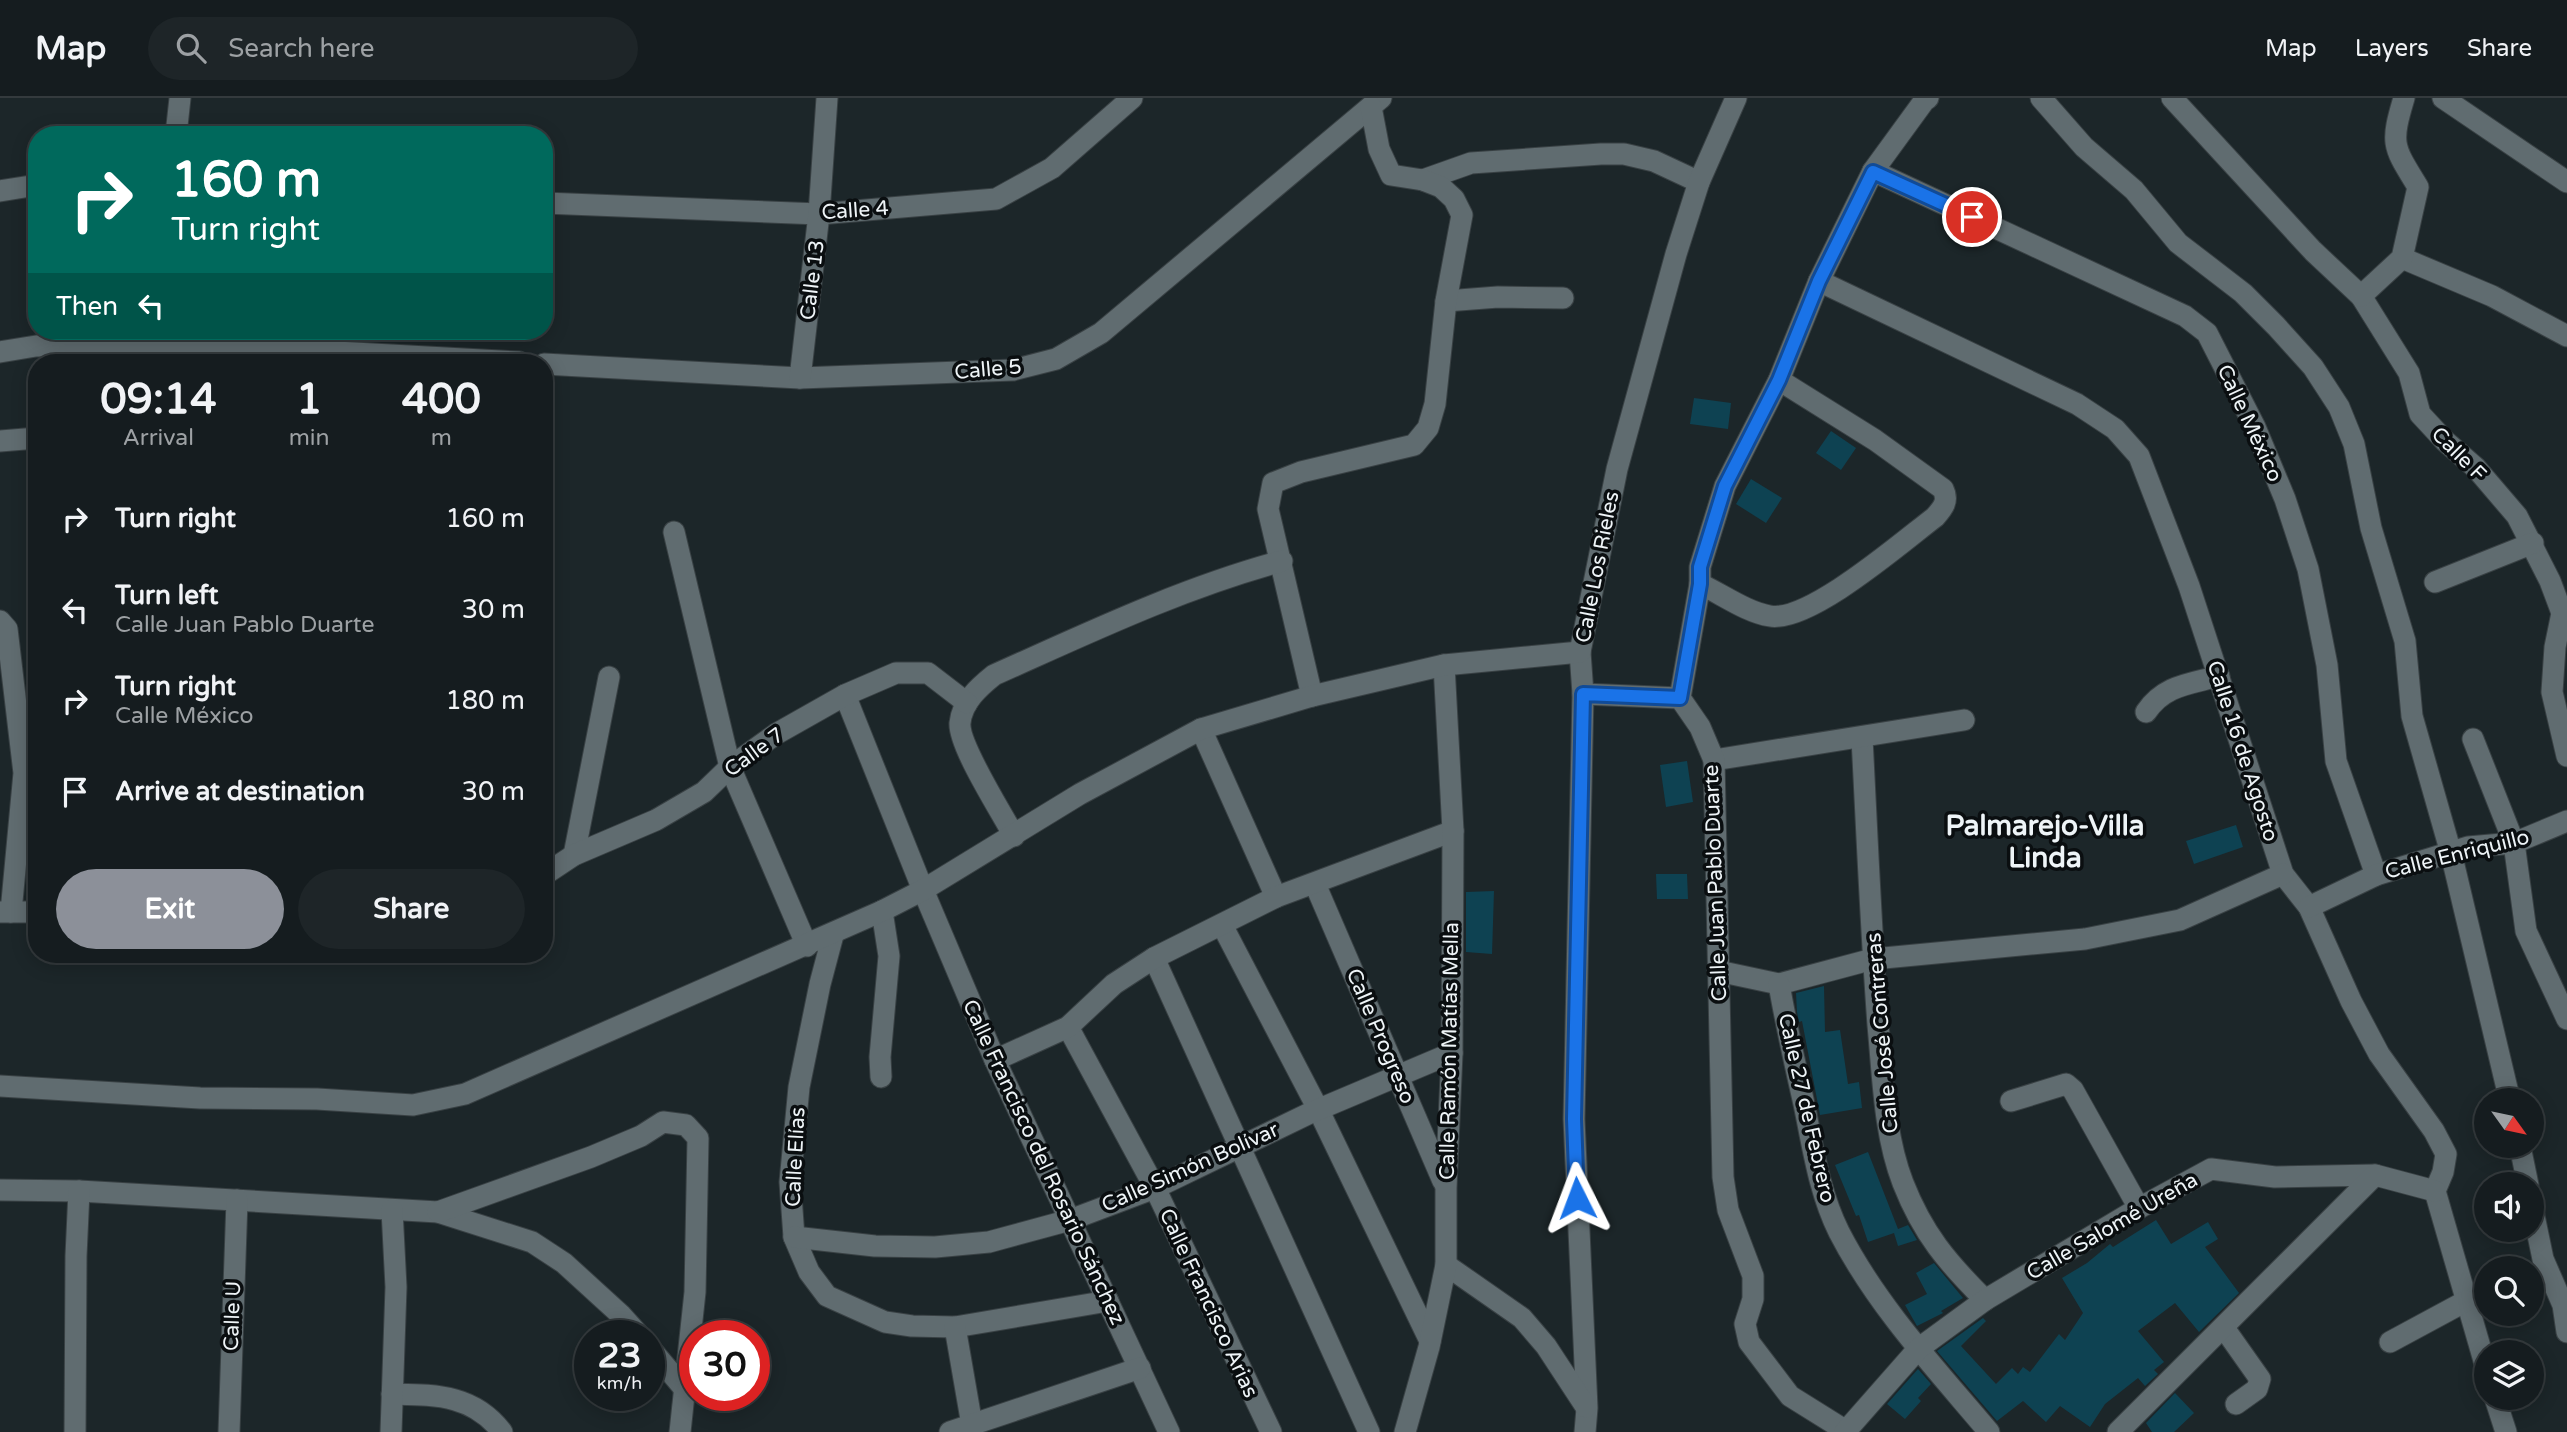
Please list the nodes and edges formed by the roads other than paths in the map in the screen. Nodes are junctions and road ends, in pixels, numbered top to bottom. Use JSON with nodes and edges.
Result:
{"nodes":[{"id":1,"x":180,"y":98,"type":"edge"},
{"id":2,"x":828,"y":98,"type":"edge"},
{"id":3,"x":1132,"y":98,"type":"edge"},
{"id":4,"x":1736,"y":98,"type":"edge"},
{"id":5,"x":1928,"y":98,"type":"edge"},
{"id":6,"x":2041,"y":98,"type":"edge"},
{"id":7,"x":2172,"y":98,"type":"edge"},
{"id":8,"x":2404,"y":98,"type":"edge"},
{"id":9,"x":2444,"y":98,"type":"edge"},
{"id":10,"x":1376,"y":102,"type":"edge"},
{"id":11,"x":177,"y":126,"type":"edge"},
{"id":12,"x":1873,"y":172,"type":"junction"},
{"id":13,"x":1423,"y":180,"type":"junction"},
{"id":14,"x":1699,"y":182,"type":"junction"},
{"id":15,"x":2567,"y":182,"type":"edge"},
{"id":16,"x":28,"y":186,"type":"edge"},
{"id":17,"x":0,"y":191,"type":"edge"},
{"id":18,"x":553,"y":204,"type":"edge"},
{"id":19,"x":819,"y":214,"type":"junction"},
{"id":20,"x":2402,"y":258,"type":"junction"},
{"id":21,"x":1819,"y":281,"type":"junction"},
{"id":22,"x":2361,"y":296,"type":"junction"},
{"id":23,"x":1563,"y":298,"type":"dead end"},
{"id":24,"x":1446,"y":301,"type":"junction"},
{"id":25,"x":2567,"y":336,"type":"edge"},
{"id":26,"x":122,"y":340,"type":"edge"},
{"id":27,"x":207,"y":340,"type":"edge"},
{"id":28,"x":0,"y":352,"type":"edge"},
{"id":29,"x":406,"y":354,"type":"edge"},
{"id":30,"x":553,"y":364,"type":"edge"},
{"id":31,"x":800,"y":378,"type":"junction"},
{"id":32,"x":1779,"y":380,"type":"junction"},
{"id":33,"x":28,"y":439,"type":"edge"},
{"id":34,"x":0,"y":441,"type":"edge"},
{"id":35,"x":674,"y":532,"type":"dead end"},
{"id":36,"x":2533,"y":543,"type":"junction"},
{"id":37,"x":1282,"y":561,"type":"junction"},
{"id":38,"x":2435,"y":582,"type":"dead end"},
{"id":39,"x":1700,"y":584,"type":"junction"},
{"id":40,"x":2565,"y":618,"type":"edge"},
{"id":41,"x":0,"y":621,"type":"edge"},
{"id":42,"x":1580,"y":652,"type":"junction"},
{"id":43,"x":1444,"y":666,"type":"junction"},
{"id":44,"x":2219,"y":676,"type":"junction"},
{"id":45,"x":609,"y":677,"type":"dead end"},
{"id":46,"x":1583,"y":694,"type":"junction"},
{"id":47,"x":845,"y":695,"type":"junction"},
{"id":48,"x":1312,"y":696,"type":"junction"},
{"id":49,"x":1680,"y":698,"type":"junction"},
{"id":50,"x":967,"y":703,"type":"junction"},
{"id":51,"x":2146,"y":712,"type":"dead end"},
{"id":52,"x":1964,"y":720,"type":"dead end"},
{"id":53,"x":1202,"y":729,"type":"junction"},
{"id":54,"x":1862,"y":738,"type":"junction"},
{"id":55,"x":2473,"y":739,"type":"dead end"},
{"id":56,"x":2567,"y":756,"type":"edge"},
{"id":57,"x":1714,"y":760,"type":"junction"},
{"id":58,"x":730,"y":767,"type":"junction"},
{"id":59,"x":2567,"y":821,"type":"edge"},
{"id":60,"x":1453,"y":831,"type":"junction"},
{"id":61,"x":1014,"y":836,"type":"junction"},
{"id":62,"x":2514,"y":843,"type":"junction"},
{"id":63,"x":2451,"y":853,"type":"junction"},
{"id":64,"x":574,"y":855,"type":"junction"},
{"id":65,"x":553,"y":869,"type":"edge"},
{"id":66,"x":2283,"y":874,"type":"junction"},
{"id":67,"x":2376,"y":875,"type":"junction"},
{"id":68,"x":1315,"y":884,"type":"junction"},
{"id":69,"x":923,"y":890,"type":"junction"},
{"id":70,"x":1276,"y":897,"type":"junction"},
{"id":71,"x":2309,"y":906,"type":"junction"},
{"id":72,"x":883,"y":911,"type":"junction"},
{"id":73,"x":5,"y":912,"type":"edge"},
{"id":74,"x":28,"y":912,"type":"edge"},
{"id":75,"x":1222,"y":925,"type":"junction"},
{"id":76,"x":833,"y":934,"type":"junction"},
{"id":77,"x":807,"y":946,"type":"junction"},
{"id":78,"x":1154,"y":958,"type":"junction"},
{"id":79,"x":1873,"y":959,"type":"junction"},
{"id":80,"x":1718,"y":971,"type":"junction"},
{"id":81,"x":1779,"y":984,"type":"junction"},
{"id":82,"x":2567,"y":1016,"type":"edge"},
{"id":83,"x":1068,"y":1027,"type":"junction"},
{"id":84,"x":1452,"y":1054,"type":"junction"},
{"id":85,"x":995,"y":1060,"type":"junction"},
{"id":86,"x":1397,"y":1074,"type":"junction"},
{"id":87,"x":881,"y":1077,"type":"dead end"},
{"id":88,"x":0,"y":1086,"type":"edge"},
{"id":89,"x":2507,"y":1088,"type":"edge"},
{"id":90,"x":2011,"y":1101,"type":"dead end"},
{"id":91,"x":1318,"y":1109,"type":"junction"},
{"id":92,"x":1240,"y":1146,"type":"junction"},
{"id":93,"x":2375,"y":1175,"type":"junction"},
{"id":94,"x":1155,"y":1188,"type":"junction"},
{"id":95,"x":1446,"y":1188,"type":"junction"},
{"id":96,"x":0,"y":1190,"type":"edge"},
{"id":97,"x":79,"y":1191,"type":"junction"},
{"id":98,"x":2435,"y":1191,"type":"junction"},
{"id":99,"x":237,"y":1200,"type":"junction"},
{"id":100,"x":2139,"y":1208,"type":"junction"},
{"id":101,"x":392,"y":1210,"type":"junction"},
{"id":102,"x":438,"y":1212,"type":"junction"},
{"id":103,"x":1070,"y":1220,"type":"junction"},
{"id":104,"x":794,"y":1237,"type":"junction"},
{"id":105,"x":2539,"y":1242,"type":"edge"},
{"id":106,"x":1446,"y":1265,"type":"junction"},
{"id":107,"x":1985,"y":1300,"type":"junction"},
{"id":108,"x":1108,"y":1301,"type":"junction"},
{"id":109,"x":2466,"y":1301,"type":"junction"},
{"id":110,"x":626,"y":1320,"type":"edge"},
{"id":111,"x":691,"y":1320,"type":"edge"},
{"id":112,"x":955,"y":1327,"type":"junction"},
{"id":113,"x":2224,"y":1328,"type":"junction"},
{"id":114,"x":2567,"y":1332,"type":"edge"},
{"id":115,"x":2478,"y":1340,"type":"edge"},
{"id":116,"x":1430,"y":1341,"type":"junction"},
{"id":117,"x":2390,"y":1342,"type":"dead end"},
{"id":118,"x":1918,"y":1349,"type":"junction"},
{"id":119,"x":665,"y":1366,"type":"edge"},
{"id":120,"x":1140,"y":1368,"type":"junction"},
{"id":121,"x":679,"y":1382,"type":"edge"},
{"id":122,"x":392,"y":1394,"type":"junction"},
{"id":123,"x":2236,"y":1404,"type":"dead end"},
{"id":124,"x":1587,"y":1408,"type":"junction"},
{"id":125,"x":2497,"y":1410,"type":"edge"},
{"id":126,"x":681,"y":1411,"type":"edge"},
{"id":127,"x":972,"y":1425,"type":"junction"},
{"id":128,"x":2501,"y":1430,"type":"edge"},
{"id":129,"x":1846,"y":1431,"type":"edge"},
{"id":130,"x":75,"y":1432,"type":"edge"},
{"id":131,"x":229,"y":1432,"type":"edge"},
{"id":132,"x":391,"y":1432,"type":"edge"},
{"id":133,"x":502,"y":1432,"type":"edge"},
{"id":134,"x":680,"y":1432,"type":"edge"},
{"id":135,"x":950,"y":1432,"type":"edge"},
{"id":136,"x":1169,"y":1432,"type":"edge"},
{"id":137,"x":1271,"y":1432,"type":"edge"},
{"id":138,"x":1370,"y":1432,"type":"edge"},
{"id":139,"x":1405,"y":1432,"type":"edge"},
{"id":140,"x":1585,"y":1432,"type":"edge"},
{"id":141,"x":1596,"y":1432,"type":"edge"},
{"id":142,"x":1989,"y":1432,"type":"edge"},
{"id":143,"x":2118,"y":1432,"type":"edge"}],
"edges":[{"from":1,"to":11,"type":"street"},
{"from":2,"to":19,"type":"street","name":"Calle 13"},
{"from":3,"to":19,"type":"street","name":"Calle 4"},
{"from":4,"to":14,"type":"street","name":"Calle Los Rieles"},
{"from":5,"to":12,"type":"street"},
{"from":6,"to":63,"type":"street"},
{"from":7,"to":22,"type":"street","name":"Calle F"},
{"from":8,"to":20,"type":"street"},
{"from":9,"to":15,"type":"street"},
{"from":10,"to":13,"type":"street"},
{"from":10,"to":31,"type":"street","name":"Calle 5"},
{"from":12,"to":21,"type":"street"},
{"from":12,"to":67,"type":"street","name":"Calle México"},
{"from":13,"to":14,"type":"street"},
{"from":13,"to":24,"type":"street"},
{"from":14,"to":42,"type":"street","name":"Calle Los Rieles"},
{"from":16,"to":17,"type":"street"},
{"from":18,"to":19,"type":"street","name":"Calle 4"},
{"from":19,"to":31,"type":"street","name":"Calle 13"},
{"from":20,"to":22,"type":"street"},
{"from":20,"to":25,"type":"street"},
{"from":21,"to":32,"type":"street"},
{"from":21,"to":44,"type":"street","name":"Calle 16 de Agosto"},
{"from":22,"to":36,"type":"street","name":"Calle F"},
{"from":23,"to":24,"type":"street"},
{"from":24,"to":37,"type":"street"},
{"from":26,"to":28,"type":"street"},
{"from":27,"to":29,"type":"street"},
{"from":30,"to":31,"type":"street","name":"Calle 5"},
{"from":32,"to":39,"type":"street"},
{"from":32,"to":39,"type":"street"},
{"from":33,"to":34,"type":"street"},
{"from":35,"to":58,"type":"street"},
{"from":36,"to":38,"type":"street"},
{"from":36,"to":40,"type":"street","name":"Calle F"},
{"from":37,"to":48,"type":"street"},
{"from":37,"to":50,"type":"street"},
{"from":39,"to":49,"type":"street"},
{"from":40,"to":56,"type":"street","name":"Calle F"},
{"from":41,"to":73,"type":"street"},
{"from":42,"to":43,"type":"street"},
{"from":42,"to":46,"type":"street","name":"Calle Los Rieles"},
{"from":43,"to":48,"type":"street"},
{"from":43,"to":60,"type":"street","name":"Calle Ramón Matías Mella"},
{"from":44,"to":51,"type":"street"},
{"from":44,"to":66,"type":"street","name":"Calle 16 de Agosto"},
{"from":45,"to":64,"type":"street"},
{"from":46,"to":49,"type":"street"},
{"from":46,"to":124,"type":"street","name":"Calle Los Rieles"},
{"from":47,"to":50,"type":"street","name":"Calle 7"},
{"from":47,"to":58,"type":"street","name":"Calle 7"},
{"from":47,"to":69,"type":"street","name":"Calle Francisco del Rosario Sánchez"},
{"from":48,"to":53,"type":"street"},
{"from":49,"to":57,"type":"street","name":"Calle Juan Pablo Duarte"},
{"from":50,"to":61,"type":"street"},
{"from":52,"to":54,"type":"street"},
{"from":53,"to":61,"type":"street"},
{"from":53,"to":70,"type":"street"},
{"from":54,"to":57,"type":"street"},
{"from":54,"to":79,"type":"street","name":"Calle José Contreras"},
{"from":55,"to":62,"type":"street"},
{"from":57,"to":80,"type":"street","name":"Calle Juan Pablo Duarte"},
{"from":58,"to":64,"type":"street","name":"Calle 7"},
{"from":58,"to":77,"type":"street"},
{"from":59,"to":62,"type":"street","name":"Calle Enriquillo"},
{"from":60,"to":68,"type":"street"},
{"from":60,"to":84,"type":"street","name":"Calle Ramón Matías Mella"},
{"from":61,"to":69,"type":"street"},
{"from":62,"to":63,"type":"street","name":"Calle Enriquillo"},
{"from":62,"to":82,"type":"street"},
{"from":63,"to":67,"type":"street","name":"Calle Enriquillo"},
{"from":63,"to":89,"type":"street"},
{"from":64,"to":65,"type":"street","name":"Calle 7"},
{"from":66,"to":71,"type":"street","name":"Calle 16 de Agosto"},
{"from":66,"to":79,"type":"street"},
{"from":67,"to":71,"type":"street","name":"Calle Enriquillo"},
{"from":68,"to":70,"type":"street"},
{"from":68,"to":86,"type":"street","name":"Calle Progreso"},
{"from":69,"to":72,"type":"street"},
{"from":69,"to":85,"type":"street","name":"Calle Francisco del Rosario Sánchez"},
{"from":70,"to":75,"type":"street"},
{"from":71,"to":98,"type":"street","name":"Calle 16 de Agosto"},
{"from":72,"to":76,"type":"street"},
{"from":72,"to":87,"type":"street"},
{"from":73,"to":74,"type":"street"},
{"from":75,"to":78,"type":"street"},
{"from":75,"to":91,"type":"street"},
{"from":76,"to":77,"type":"street"},
{"from":76,"to":104,"type":"street","name":"Calle Elías"},
{"from":77,"to":88,"type":"street"},
{"from":78,"to":83,"type":"street"},
{"from":78,"to":92,"type":"street"},
{"from":79,"to":81,"type":"street"},
{"from":79,"to":107,"type":"street","name":"Calle José Contreras"},
{"from":80,"to":81,"type":"street"},
{"from":80,"to":129,"type":"street","name":"Calle Juan Pablo Duarte"},
{"from":81,"to":118,"type":"street","name":"Calle 27 de Febrero"},
{"from":83,"to":85,"type":"street"},
{"from":83,"to":94,"type":"street","name":"Calle Francisco Arias"},
{"from":84,"to":86,"type":"street","name":"Calle Simón Bolívar"},
{"from":84,"to":95,"type":"street","name":"Calle Ramón Matías Mella"},
{"from":85,"to":103,"type":"street","name":"Calle Francisco del Rosario Sánchez"},
{"from":86,"to":91,"type":"street","name":"Calle Simón Bolívar"},
{"from":86,"to":95,"type":"street","name":"Calle Progreso"},
{"from":90,"to":100,"type":"street"},
{"from":91,"to":92,"type":"street","name":"Calle Simón Bolívar"},
{"from":91,"to":116,"type":"street"},
{"from":92,"to":94,"type":"street","name":"Calle Simón Bolívar"},
{"from":92,"to":138,"type":"street"},
{"from":93,"to":98,"type":"street","name":"Calle Salomé Ureña"},
{"from":93,"to":100,"type":"street","name":"Calle Salomé Ureña"},
{"from":93,"to":113,"type":"street"},
{"from":94,"to":103,"type":"street","name":"Calle Simón Bolívar"},
{"from":94,"to":137,"type":"street","name":"Calle Francisco Arias"},
{"from":95,"to":106,"type":"street","name":"Calle Ramón Matías Mella"},
{"from":96,"to":97,"type":"street"},
{"from":97,"to":99,"type":"street"},
{"from":97,"to":130,"type":"street"},
{"from":98,"to":109,"type":"street"},
{"from":99,"to":101,"type":"street"},
{"from":99,"to":131,"type":"street","name":"Calle U"},
{"from":100,"to":107,"type":"street","name":"Calle Salomé Ureña"},
{"from":101,"to":102,"type":"street"},
{"from":101,"to":122,"type":"street"},
{"from":102,"to":110,"type":"street"},
{"from":102,"to":111,"type":"street"},
{"from":103,"to":104,"type":"street","name":"Calle Simón Bolívar"},
{"from":103,"to":108,"type":"street","name":"Calle Francisco del Rosario Sánchez"},
{"from":104,"to":112,"type":"street","name":"Calle Elías"},
{"from":105,"to":114,"type":"street"},
{"from":106,"to":116,"type":"street","name":"Calle Ramón Matías Mella"},
{"from":106,"to":124,"type":"street"},
{"from":107,"to":118,"type":"street","name":"Calle Salomé Ureña"},
{"from":108,"to":112,"type":"street","name":"Calle Elías"},
{"from":108,"to":120,"type":"street","name":"Calle Francisco del Rosario Sánchez"},
{"from":109,"to":115,"type":"street"},
{"from":109,"to":117,"type":"street"},
{"from":112,"to":127,"type":"street"},
{"from":113,"to":123,"type":"street"},
{"from":113,"to":143,"type":"street"},
{"from":116,"to":139,"type":"street","name":"Calle Ramón Matías Mella"},
{"from":118,"to":129,"type":"street","name":"Calle Salomé Ureña"},
{"from":118,"to":142,"type":"street","name":"Calle 27 de Febrero"},
{"from":119,"to":121,"type":"street"},
{"from":120,"to":127,"type":"street"},
{"from":120,"to":136,"type":"street","name":"Calle Francisco del Rosario Sánchez"},
{"from":122,"to":132,"type":"street"},
{"from":122,"to":133,"type":"street"},
{"from":124,"to":140,"type":"street","name":"Calle Los Rieles"},
{"from":124,"to":141,"type":"street"},
{"from":125,"to":128,"type":"street"},
{"from":126,"to":134,"type":"street"},
{"from":127,"to":135,"type":"street"}]}
